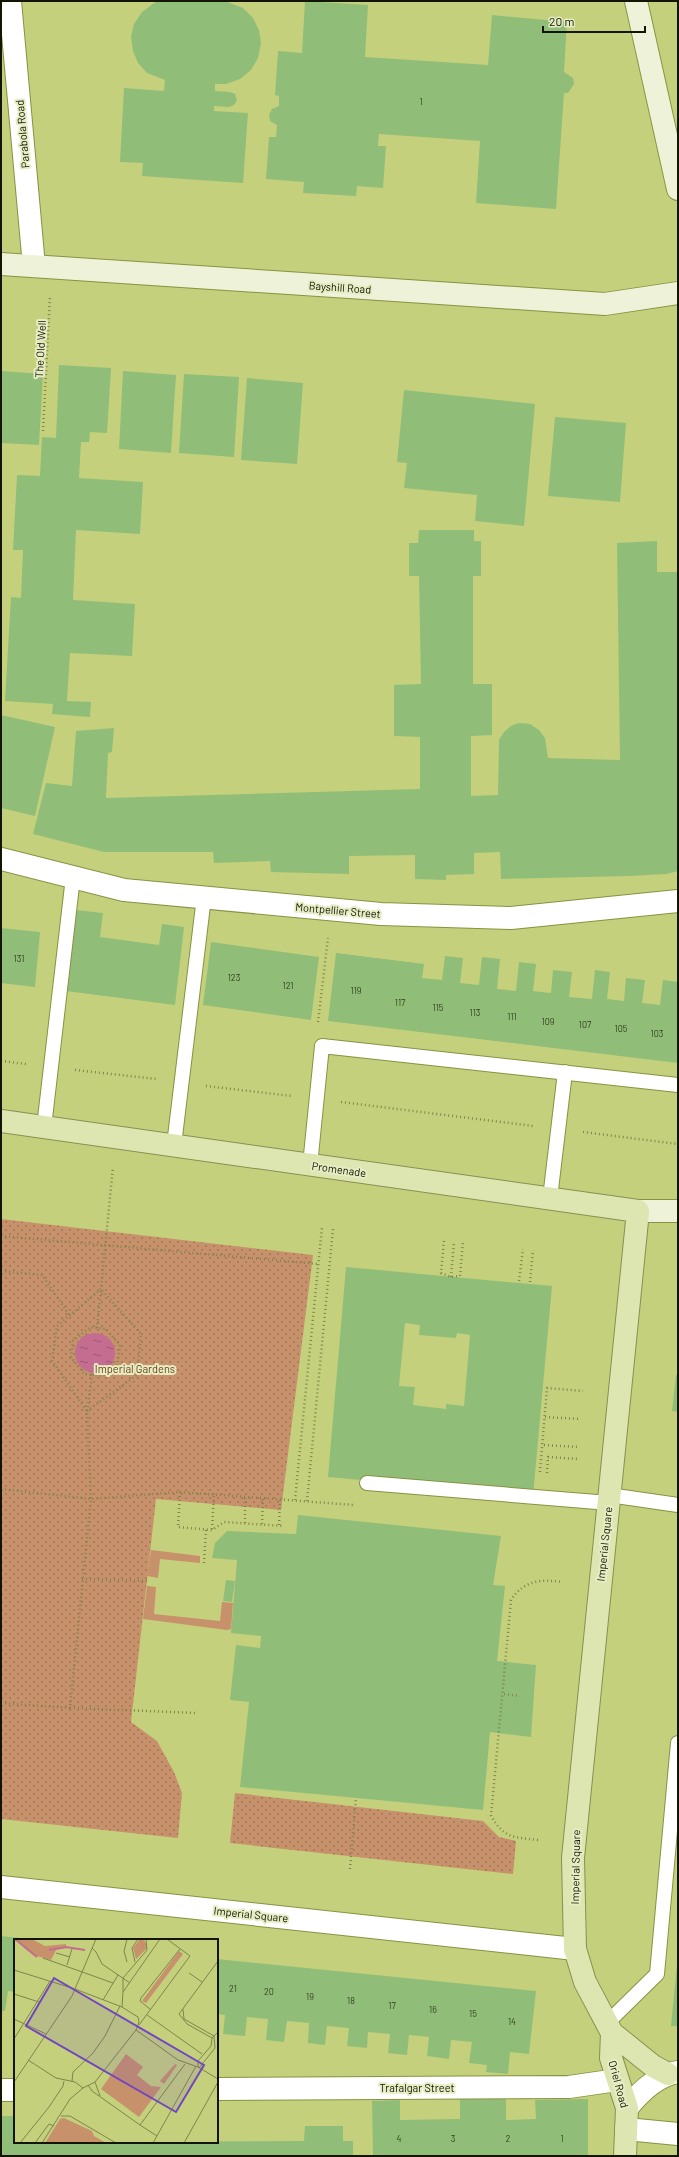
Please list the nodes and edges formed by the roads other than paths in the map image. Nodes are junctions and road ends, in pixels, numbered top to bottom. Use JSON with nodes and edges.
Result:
{"nodes":[{"id":1,"x":10,"y":1,"type":"edge"},
{"id":2,"x":636,"y":1,"type":"edge"},
{"id":3,"x":678,"y":189,"type":"edge"},
{"id":4,"x":1,"y":264,"type":"edge"},
{"id":5,"x":43,"y":267,"type":"junction"},
{"id":6,"x":678,"y":294,"type":"edge"},
{"id":7,"x":1,"y":859,"type":"edge"},
{"id":8,"x":72,"y":877,"type":"junction"},
{"id":9,"x":204,"y":898,"type":"junction"},
{"id":10,"x":678,"y":901,"type":"edge"},
{"id":11,"x":565,"y":1072,"type":"junction"},
{"id":12,"x":678,"y":1086,"type":"edge"},
{"id":13,"x":1,"y":1121,"type":"edge"},
{"id":14,"x":44,"y":1127,"type":"junction"},
{"id":15,"x":174,"y":1145,"type":"junction"},
{"id":16,"x":310,"y":1165,"type":"junction"},
{"id":17,"x":550,"y":1198,"type":"junction"},
{"id":18,"x":638,"y":1211,"type":"junction"},
{"id":19,"x":678,"y":1211,"type":"edge"},
{"id":20,"x":678,"y":1215,"type":"edge"},
{"id":21,"x":367,"y":1484,"type":"dead end"},
{"id":22,"x":609,"y":1499,"type":"junction"},
{"id":23,"x":678,"y":1505,"type":"edge"},
{"id":24,"x":678,"y":1743,"type":"edge"},
{"id":25,"x":1,"y":1887,"type":"edge"},
{"id":26,"x":575,"y":1949,"type":"junction"},
{"id":27,"x":609,"y":2029,"type":"junction"},
{"id":28,"x":673,"y":2073,"type":"edge"},
{"id":29,"x":617,"y":2080,"type":"junction"},
{"id":30,"x":218,"y":2088,"type":"edge"},
{"id":31,"x":1,"y":2090,"type":"edge"},
{"id":32,"x":14,"y":2090,"type":"edge"},
{"id":33,"x":627,"y":2118,"type":"junction"},
{"id":34,"x":678,"y":2134,"type":"edge"},
{"id":35,"x":625,"y":2156,"type":"edge"}],
"edges":[{"from":1,"to":5,"type":"street","name":"Parabola Road"},
{"from":2,"to":3,"type":"street"},
{"from":4,"to":5,"type":"street","name":"Bayshill Road"},
{"from":5,"to":6,"type":"street","name":"Bayshill Road"},
{"from":7,"to":8,"type":"street","name":"Montpellier Street"},
{"from":8,"to":9,"type":"street","name":"Montpellier Street"},
{"from":8,"to":14,"type":"lane"},
{"from":9,"to":10,"type":"street","name":"Montpellier Street"},
{"from":9,"to":15,"type":"lane"},
{"from":11,"to":12,"type":"lane"},
{"from":11,"to":16,"type":"lane"},
{"from":11,"to":17,"type":"lane"},
{"from":13,"to":14,"type":"main road","name":"Promenade"},
{"from":14,"to":15,"type":"main road","name":"Promenade"},
{"from":15,"to":16,"type":"main road","name":"Promenade"},
{"from":16,"to":17,"type":"main road","name":"Promenade"},
{"from":17,"to":18,"type":"main road","name":"Promenade"},
{"from":18,"to":19,"type":"street"},
{"from":18,"to":20,"type":"street","name":"Promenade"},
{"from":18,"to":22,"type":"main road","name":"Imperial Square"},
{"from":21,"to":22,"type":"lane"},
{"from":22,"to":23,"type":"lane"},
{"from":22,"to":26,"type":"main road","name":"Imperial Square"},
{"from":24,"to":27,"type":"lane"},
{"from":25,"to":26,"type":"street","name":"Imperial Square"},
{"from":26,"to":27,"type":"main road","name":"Oriel Road"},
{"from":27,"to":28,"type":"main road"},
{"from":27,"to":29,"type":"main road","name":"Oriel Road"},
{"from":28,"to":33,"type":"street"},
{"from":29,"to":30,"type":"street","name":"Trafalgar Street"},
{"from":29,"to":33,"type":"main road","name":"Oriel Road"},
{"from":31,"to":32,"type":"street"},
{"from":33,"to":34,"type":"street"},
{"from":33,"to":35,"type":"main road","name":"Oriel Road"}]}
